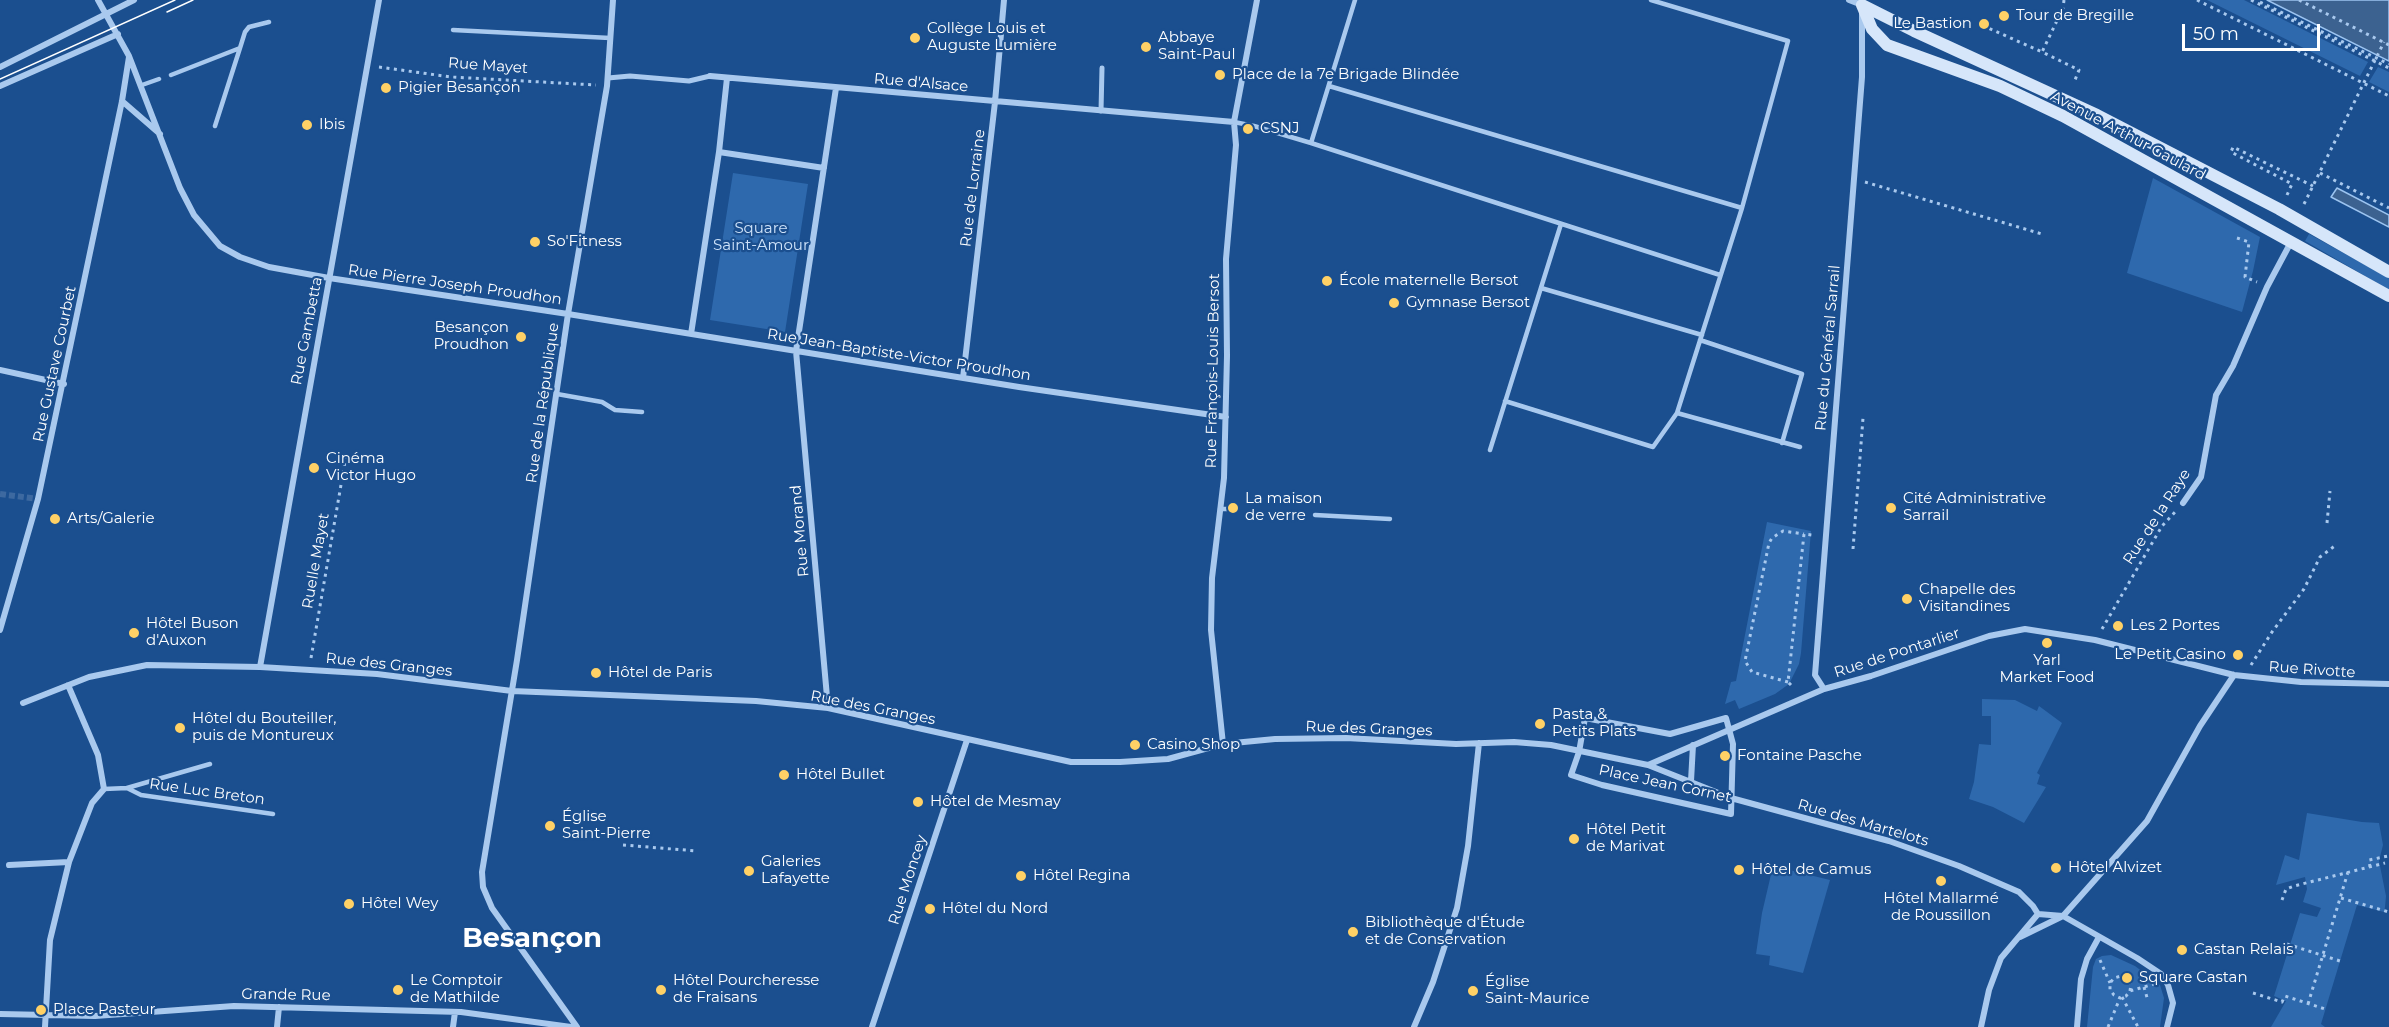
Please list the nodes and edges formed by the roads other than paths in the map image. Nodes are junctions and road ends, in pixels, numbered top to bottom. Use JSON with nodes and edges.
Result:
{"nodes":[{"id":1,"x":98,"y":0,"type":"edge"},
{"id":2,"x":134,"y":0,"type":"edge"},
{"id":3,"x":379,"y":0,"type":"edge"},
{"id":4,"x":613,"y":0,"type":"edge"},
{"id":5,"x":1004,"y":0,"type":"edge"},
{"id":6,"x":1257,"y":0,"type":"edge"},
{"id":7,"x":1356,"y":0,"type":"edge"},
{"id":8,"x":1651,"y":0,"type":"edge"},
{"id":9,"x":1849,"y":0,"type":"edge"},
{"id":10,"x":1862,"y":2,"type":"edge"},
{"id":11,"x":107,"y":14,"type":"junction"},
{"id":12,"x":269,"y":22,"type":"dead end"},
{"id":13,"x":453,"y":30,"type":"dead end"},
{"id":14,"x":118,"y":34,"type":"junction"},
{"id":15,"x":610,"y":38,"type":"junction"},
{"id":16,"x":240,"y":48,"type":"junction"},
{"id":17,"x":129,"y":56,"type":"junction"},
{"id":18,"x":0,"y":67,"type":"edge"},
{"id":19,"x":1102,"y":68,"type":"dead end"},
{"id":20,"x":171,"y":75,"type":"dead end"},
{"id":21,"x":710,"y":75,"type":"joint"},
{"id":22,"x":608,"y":78,"type":"junction"},
{"id":23,"x":727,"y":78,"type":"junction"},
{"id":24,"x":159,"y":79,"type":"dead end"},
{"id":25,"x":142,"y":85,"type":"junction"},
{"id":26,"x":0,"y":86,"type":"edge"},
{"id":27,"x":1329,"y":86,"type":"junction"},
{"id":28,"x":836,"y":88,"type":"junction"},
{"id":29,"x":122,"y":101,"type":"junction"},
{"id":30,"x":995,"y":102,"type":"junction"},
{"id":31,"x":1101,"y":111,"type":"junction"},
{"id":32,"x":1234,"y":122,"type":"junction"},
{"id":33,"x":215,"y":126,"type":"dead end"},
{"id":34,"x":161,"y":135,"type":"junction"},
{"id":35,"x":1311,"y":143,"type":"junction"},
{"id":36,"x":718,"y":152,"type":"junction"},
{"id":37,"x":824,"y":168,"type":"junction"},
{"id":38,"x":1742,"y":208,"type":"junction"},
{"id":39,"x":2291,"y":216,"type":"junction"},
{"id":40,"x":1561,"y":224,"type":"junction"},
{"id":41,"x":2308,"y":226,"type":"junction"},
{"id":42,"x":2278,"y":234,"type":"junction"},
{"id":43,"x":2293,"y":242,"type":"junction"},
{"id":44,"x":2389,"y":272,"type":"edge"},
{"id":45,"x":1720,"y":275,"type":"junction"},
{"id":46,"x":329,"y":278,"type":"junction"},
{"id":47,"x":1540,"y":288,"type":"junction"},
{"id":48,"x":2389,"y":296,"type":"edge"},
{"id":49,"x":568,"y":314,"type":"junction"},
{"id":50,"x":692,"y":334,"type":"junction"},
{"id":51,"x":1701,"y":338,"type":"junction"},
{"id":52,"x":796,"y":351,"type":"junction"},
{"id":53,"x":0,"y":370,"type":"edge"},
{"id":54,"x":963,"y":378,"type":"junction"},
{"id":55,"x":64,"y":384,"type":"junction"},
{"id":56,"x":557,"y":394,"type":"junction"},
{"id":57,"x":1505,"y":401,"type":"junction"},
{"id":58,"x":642,"y":412,"type":"dead end"},
{"id":59,"x":1677,"y":412,"type":"junction"},
{"id":60,"x":1226,"y":417,"type":"junction"},
{"id":61,"x":1782,"y":443,"type":"junction"},
{"id":62,"x":1800,"y":447,"type":"dead end"},
{"id":63,"x":1490,"y":450,"type":"dead end"},
{"id":64,"x":2183,"y":503,"type":"road end"},
{"id":65,"x":1220,"y":509,"type":"junction"},
{"id":66,"x":1230,"y":509,"type":"dead end"},
{"id":67,"x":1315,"y":515,"type":"dead end"},
{"id":68,"x":1390,"y":519,"type":"dead end"},
{"id":69,"x":0,"y":630,"type":"edge"},
{"id":70,"x":260,"y":667,"type":"junction"},
{"id":71,"x":2234,"y":675,"type":"junction"},
{"id":72,"x":2389,"y":684,"type":"edge"},
{"id":73,"x":68,"y":685,"type":"junction"},
{"id":74,"x":1824,"y":689,"type":"junction"},
{"id":75,"x":512,"y":691,"type":"junction"},
{"id":76,"x":23,"y":704,"type":"dead end"},
{"id":77,"x":828,"y":708,"type":"junction"},
{"id":78,"x":1730,"y":730,"type":"junction"},
{"id":79,"x":967,"y":740,"type":"junction"},
{"id":80,"x":1479,"y":743,"type":"junction"},
{"id":81,"x":1223,"y":744,"type":"junction"},
{"id":82,"x":1693,"y":744,"type":"junction"},
{"id":83,"x":1580,"y":750,"type":"junction"},
{"id":84,"x":210,"y":764,"type":"dead end"},
{"id":85,"x":1648,"y":765,"type":"junction"},
{"id":86,"x":1691,"y":781,"type":"junction"},
{"id":87,"x":127,"y":788,"type":"junction"},
{"id":88,"x":104,"y":789,"type":"junction"},
{"id":89,"x":1731,"y":798,"type":"junction"},
{"id":90,"x":273,"y":814,"type":"dead end"},
{"id":91,"x":69,"y":862,"type":"junction"},
{"id":92,"x":9,"y":865,"type":"dead end"},
{"id":93,"x":2038,"y":915,"type":"junction"},
{"id":94,"x":2063,"y":916,"type":"junction"},
{"id":95,"x":2020,"y":937,"type":"junction"},
{"id":96,"x":2099,"y":937,"type":"junction"},
{"id":97,"x":279,"y":1007,"type":"junction"},
{"id":98,"x":455,"y":1012,"type":"junction"},
{"id":99,"x":0,"y":1014,"type":"edge"},
{"id":100,"x":45,"y":1015,"type":"junction"},
{"id":101,"x":45,"y":1027,"type":"edge"},
{"id":102,"x":277,"y":1027,"type":"edge"},
{"id":103,"x":453,"y":1027,"type":"edge"},
{"id":104,"x":571,"y":1027,"type":"edge"},
{"id":105,"x":577,"y":1027,"type":"edge"},
{"id":106,"x":872,"y":1027,"type":"edge"},
{"id":107,"x":1414,"y":1027,"type":"edge"},
{"id":108,"x":1981,"y":1027,"type":"edge"},
{"id":109,"x":2077,"y":1027,"type":"edge"},
{"id":110,"x":2167,"y":1027,"type":"edge"}],
"edges":[{"from":1,"to":11,"type":"street","name":"Rue Pierre Joseph Proudhon"},
{"from":2,"to":11,"type":"street"},
{"from":3,"to":46,"type":"street","name":"Rue Gambetta"},
{"from":4,"to":15,"type":"street","name":"Rue de la République"},
{"from":5,"to":30,"type":"street","name":"Rue de Lorraine"},
{"from":6,"to":32,"type":"street","name":"Rue François-Louis Bersot"},
{"from":7,"to":27,"type":"lane"},
{"from":8,"to":38,"type":"lane"},
{"from":9,"to":10,"type":"street","name":"Avenue Arthur Gaulard"},
{"from":10,"to":39,"type":"main road","name":"Avenue Arthur Gaulard"},
{"from":10,"to":42,"type":"main road","name":"Avenue Arthur Gaulard"},
{"from":10,"to":74,"type":"street","name":"Rue du Général Sarrail"},
{"from":11,"to":14,"type":"street","name":"Rue Pierre Joseph Proudhon"},
{"from":11,"to":18,"type":"street"},
{"from":12,"to":16,"type":"lane"},
{"from":13,"to":15,"type":"lane"},
{"from":14,"to":17,"type":"street","name":"Rue Pierre Joseph Proudhon"},
{"from":14,"to":26,"type":"street"},
{"from":15,"to":22,"type":"street","name":"Rue de la République"},
{"from":16,"to":20,"type":"lane"},
{"from":16,"to":33,"type":"lane"},
{"from":17,"to":25,"type":"street","name":"Rue Pierre Joseph Proudhon"},
{"from":17,"to":29,"type":"street"},
{"from":19,"to":31,"type":"street"},
{"from":21,"to":22,"type":"street","name":"Rue d'Alsace"},
{"from":21,"to":23,"type":"street","name":"Rue d'Alsace"},
{"from":22,"to":49,"type":"street","name":"Rue de la République"},
{"from":23,"to":28,"type":"street","name":"Rue d'Alsace"},
{"from":23,"to":36,"type":"street"},
{"from":24,"to":25,"type":"lane"},
{"from":25,"to":34,"type":"street","name":"Rue Pierre Joseph Proudhon"},
{"from":27,"to":35,"type":"lane"},
{"from":27,"to":38,"type":"lane"},
{"from":28,"to":30,"type":"street","name":"Rue d'Alsace"},
{"from":28,"to":37,"type":"street","name":"Rue Morand"},
{"from":29,"to":34,"type":"street","name":"Rue Pierre Joseph Proudhon"},
{"from":29,"to":55,"type":"street","name":"Rue Gustave Courbet"},
{"from":30,"to":31,"type":"street","name":"Rue d'Alsace"},
{"from":30,"to":54,"type":"street","name":"Rue de Lorraine"},
{"from":31,"to":32,"type":"street","name":"Rue d'Alsace"},
{"from":32,"to":35,"type":"lane"},
{"from":32,"to":60,"type":"street","name":"Rue François-Louis Bersot"},
{"from":34,"to":46,"type":"street","name":"Rue Pierre Joseph Proudhon"},
{"from":35,"to":40,"type":"lane"},
{"from":36,"to":37,"type":"street"},
{"from":36,"to":50,"type":"street"},
{"from":37,"to":52,"type":"street","name":"Rue Morand"},
{"from":38,"to":45,"type":"lane"},
{"from":39,"to":41,"type":"main road","name":"Avenue Arthur Gaulard"},
{"from":39,"to":42,"type":"main road"},
{"from":40,"to":45,"type":"lane"},
{"from":40,"to":47,"type":"lane"},
{"from":41,"to":43,"type":"main road"},
{"from":41,"to":44,"type":"main road","name":"Avenue Arthur Gaulard"},
{"from":42,"to":43,"type":"main road","name":"Avenue Arthur Gaulard"},
{"from":43,"to":48,"type":"main road","name":"Avenue Arthur Gaulard"},
{"from":43,"to":64,"type":"street","name":"Rue de la Raye"},
{"from":45,"to":51,"type":"lane"},
{"from":46,"to":49,"type":"street","name":"Rue Pierre Joseph Proudhon"},
{"from":46,"to":70,"type":"street","name":"Rue Gambetta"},
{"from":47,"to":51,"type":"lane"},
{"from":47,"to":57,"type":"lane"},
{"from":49,"to":50,"type":"street","name":"Rue Jean-Baptiste-Victor Proudhon"},
{"from":49,"to":56,"type":"street","name":"Rue de la République"},
{"from":50,"to":52,"type":"street","name":"Rue Jean-Baptiste-Victor Proudhon"},
{"from":51,"to":59,"type":"lane"},
{"from":51,"to":61,"type":"lane"},
{"from":52,"to":54,"type":"street","name":"Rue Jean-Baptiste-Victor Proudhon"},
{"from":52,"to":77,"type":"street","name":"Rue Morand"},
{"from":53,"to":55,"type":"street"},
{"from":54,"to":60,"type":"street","name":"Rue Jean-Baptiste-Victor Proudhon"},
{"from":55,"to":69,"type":"street","name":"Rue Gustave Courbet"},
{"from":56,"to":58,"type":"lane"},
{"from":56,"to":75,"type":"street","name":"Rue de la République"},
{"from":57,"to":59,"type":"lane"},
{"from":57,"to":63,"type":"lane"},
{"from":59,"to":61,"type":"lane"},
{"from":60,"to":65,"type":"street","name":"Rue François-Louis Bersot"},
{"from":61,"to":62,"type":"lane"},
{"from":65,"to":66,"type":"lane"},
{"from":65,"to":81,"type":"street","name":"Rue François-Louis Bersot"},
{"from":67,"to":68,"type":"lane"},
{"from":70,"to":73,"type":"street","name":"Rue des Granges"},
{"from":70,"to":75,"type":"street","name":"Rue des Granges"},
{"from":71,"to":72,"type":"street","name":"Rue Rivotte"},
{"from":71,"to":74,"type":"street","name":"Rue de Pontarlier"},
{"from":71,"to":94,"type":"street"},
{"from":73,"to":76,"type":"street","name":"Rue des Granges"},
{"from":73,"to":88,"type":"street"},
{"from":74,"to":78,"type":"street","name":"Rue de Pontarlier"},
{"from":75,"to":77,"type":"street","name":"Rue des Granges"},
{"from":75,"to":105,"type":"street","name":"Rue de la République"},
{"from":77,"to":79,"type":"street","name":"Rue des Granges"},
{"from":78,"to":82,"type":"street","name":"Rue de Pontarlier"},
{"from":78,"to":83,"type":"street","name":"Place Jean Cornet"},
{"from":78,"to":89,"type":"street","name":"Place Jean Cornet"},
{"from":79,"to":81,"type":"street","name":"Rue des Granges"},
{"from":79,"to":106,"type":"street","name":"Rue Moncey"},
{"from":80,"to":81,"type":"street","name":"Rue des Granges"},
{"from":80,"to":83,"type":"street","name":"Rue des Granges"},
{"from":80,"to":107,"type":"street"},
{"from":82,"to":85,"type":"street","name":"Rue de Pontarlier"},
{"from":82,"to":86,"type":"street"},
{"from":83,"to":85,"type":"street","name":"Rue des Granges"},
{"from":83,"to":89,"type":"street","name":"Place Jean Cornet"},
{"from":84,"to":87,"type":"lane"},
{"from":85,"to":86,"type":"street","name":"Rue des Martelots"},
{"from":86,"to":89,"type":"street","name":"Rue des Martelots"},
{"from":87,"to":88,"type":"lane","name":"Rue Luc Breton"},
{"from":87,"to":90,"type":"lane","name":"Rue Luc Breton"},
{"from":88,"to":91,"type":"street"},
{"from":89,"to":93,"type":"street","name":"Rue des Martelots"},
{"from":91,"to":92,"type":"street"},
{"from":91,"to":100,"type":"street"},
{"from":93,"to":94,"type":"street"},
{"from":93,"to":95,"type":"street"},
{"from":94,"to":95,"type":"street"},
{"from":94,"to":96,"type":"street"},
{"from":95,"to":108,"type":"street"},
{"from":96,"to":109,"type":"street"},
{"from":96,"to":110,"type":"street"},
{"from":97,"to":98,"type":"street","name":"Grande Rue"},
{"from":97,"to":100,"type":"street","name":"Grande Rue"},
{"from":97,"to":102,"type":"street"},
{"from":98,"to":103,"type":"street"},
{"from":98,"to":104,"type":"street","name":"Grande Rue"},
{"from":99,"to":100,"type":"street","name":"Grande Rue"},
{"from":100,"to":101,"type":"street"}]}
